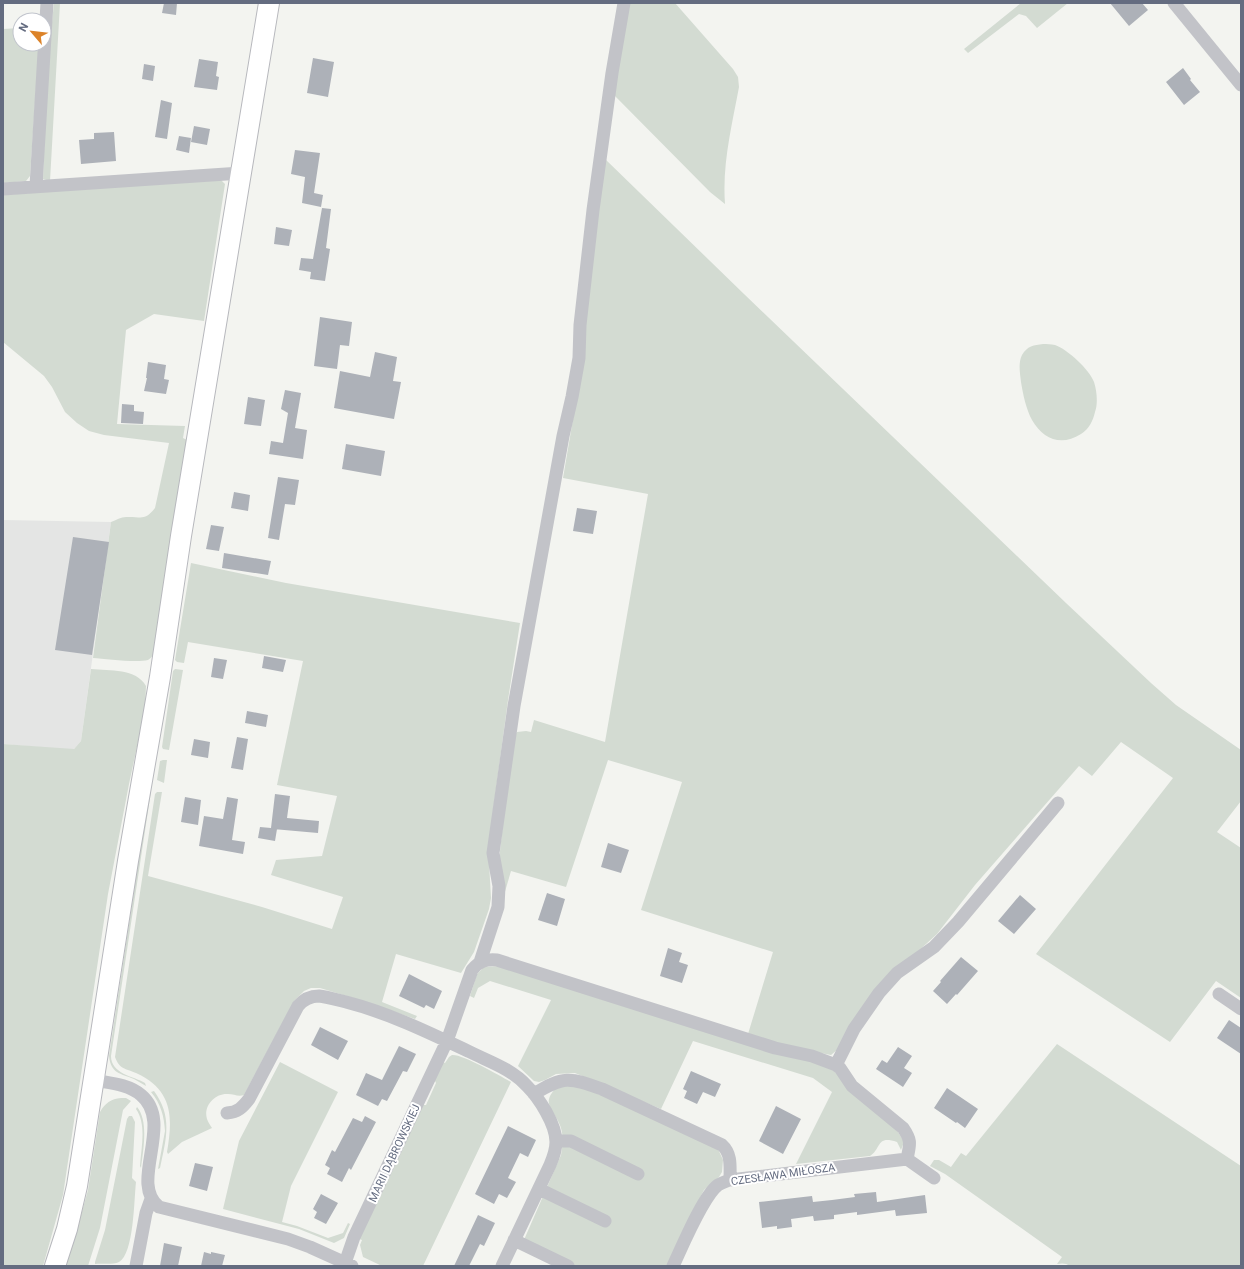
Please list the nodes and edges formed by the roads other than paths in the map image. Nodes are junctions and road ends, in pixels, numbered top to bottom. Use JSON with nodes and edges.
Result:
{"nodes":[{"id":1,"x":47,"y":3,"type":"edge"},
{"id":2,"x":269,"y":3,"type":"edge"},
{"id":3,"x":624,"y":3,"type":"edge"},
{"id":4,"x":1174,"y":3,"type":"edge"},
{"id":5,"x":1241,"y":85,"type":"edge"},
{"id":6,"x":241,"y":173,"type":"junction"},
{"id":7,"x":36,"y":186,"type":"junction"},
{"id":8,"x":3,"y":189,"type":"edge"},
{"id":9,"x":1058,"y":803,"type":"dead end"},
{"id":10,"x":480,"y":962,"type":"junction"},
{"id":11,"x":1219,"y":994,"type":"dead end"},
{"id":12,"x":1241,"y":1009,"type":"edge"},
{"id":13,"x":446,"y":1041,"type":"junction"},
{"id":14,"x":836,"y":1064,"type":"junction"},
{"id":15,"x":94,"y":1080,"type":"junction"},
{"id":16,"x":534,"y":1094,"type":"junction"},
{"id":17,"x":227,"y":1113,"type":"dead end"},
{"id":18,"x":556,"y":1141,"type":"junction"},
{"id":19,"x":908,"y":1159,"type":"junction"},
{"id":20,"x":638,"y":1174,"type":"dead end"},
{"id":21,"x":934,"y":1178,"type":"dead end"},
{"id":22,"x":730,"y":1180,"type":"junction"},
{"id":23,"x":539,"y":1189,"type":"junction"},
{"id":24,"x":151,"y":1199,"type":"junction"},
{"id":25,"x":605,"y":1221,"type":"dead end"},
{"id":26,"x":514,"y":1240,"type":"junction"},
{"id":27,"x":347,"y":1265,"type":"edge"},
{"id":28,"x":55,"y":1266,"type":"edge"},
{"id":29,"x":136,"y":1266,"type":"edge"},
{"id":30,"x":502,"y":1266,"type":"edge"},
{"id":31,"x":568,"y":1266,"type":"edge"},
{"id":32,"x":673,"y":1266,"type":"edge"}],
"edges":[{"from":1,"to":7,"type":"street"},
{"from":2,"to":6,"type":"main road"},
{"from":3,"to":10,"type":"street","name":"MARII DĄBROWSKIEJ"},
{"from":4,"to":5,"type":"street"},
{"from":6,"to":7,"type":"street"},
{"from":6,"to":15,"type":"main road"},
{"from":7,"to":8,"type":"street"},
{"from":9,"to":14,"type":"street"},
{"from":10,"to":13,"type":"street","name":"MARII DĄBROWSKIEJ"},
{"from":10,"to":14,"type":"street"},
{"from":11,"to":12,"type":"street"},
{"from":13,"to":16,"type":"street"},
{"from":13,"to":17,"type":"street"},
{"from":13,"to":27,"type":"street","name":"MARII DĄBROWSKIEJ"},
{"from":14,"to":19,"type":"street"},
{"from":15,"to":24,"type":"street"},
{"from":15,"to":28,"type":"main road"},
{"from":16,"to":18,"type":"street"},
{"from":16,"to":22,"type":"street"},
{"from":18,"to":20,"type":"street"},
{"from":18,"to":23,"type":"street"},
{"from":19,"to":21,"type":"street"},
{"from":19,"to":22,"type":"street","name":"CZESŁAWA MIŁOSZA"},
{"from":22,"to":32,"type":"street","name":"CZESŁAWA MIŁOSZA"},
{"from":23,"to":25,"type":"street"},
{"from":23,"to":26,"type":"street"},
{"from":24,"to":27,"type":"street"},
{"from":24,"to":29,"type":"street"},
{"from":26,"to":30,"type":"street"},
{"from":26,"to":31,"type":"street"}]}
